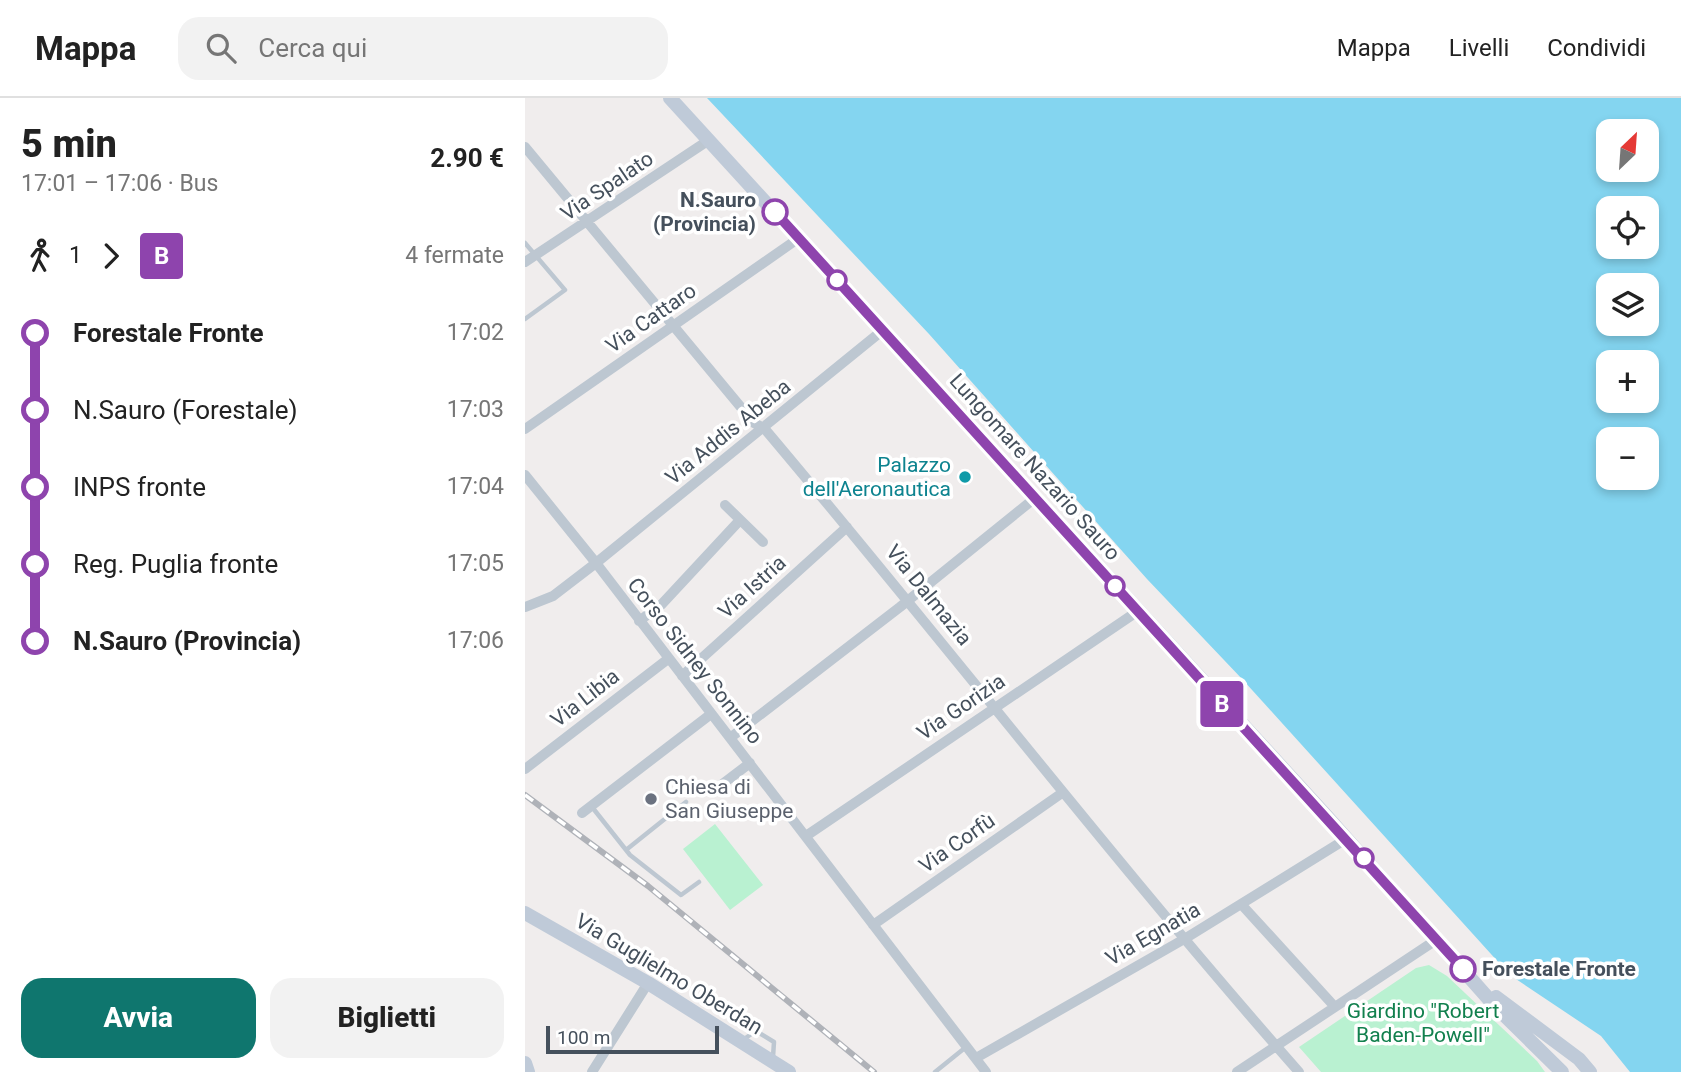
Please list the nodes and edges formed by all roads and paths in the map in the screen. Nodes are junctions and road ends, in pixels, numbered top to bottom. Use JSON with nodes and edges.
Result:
{"nodes":[{"id":1,"x":670,"y":98,"type":"edge"},
{"id":2,"x":709,"y":140,"type":"junction"},
{"id":3,"x":525,"y":147,"type":"edge"},
{"id":4,"x":587,"y":223,"type":"junction"},
{"id":5,"x":799,"y":238,"type":"junction"},
{"id":6,"x":525,"y":243,"type":"edge"},
{"id":7,"x":536,"y":255,"type":"junction"},
{"id":8,"x":525,"y":262,"type":"edge"},
{"id":9,"x":525,"y":319,"type":"edge"},
{"id":10,"x":674,"y":326,"type":"junction"},
{"id":11,"x":883,"y":330,"type":"junction"},
{"id":12,"x":764,"y":428,"type":"junction"},
{"id":13,"x":525,"y":429,"type":"edge"},
{"id":14,"x":525,"y":475,"type":"edge"},
{"id":15,"x":1035,"y":498,"type":"junction"},
{"id":16,"x":725,"y":505,"type":"dead end"},
{"id":17,"x":740,"y":520,"type":"junction"},
{"id":18,"x":847,"y":527,"type":"junction"},
{"id":19,"x":763,"y":542,"type":"dead end"},
{"id":20,"x":596,"y":563,"type":"junction"},
{"id":21,"x":909,"y":600,"type":"junction"},
{"id":22,"x":525,"y":607,"type":"edge"},
{"id":23,"x":1138,"y":611,"type":"junction"},
{"id":24,"x":639,"y":621,"type":"junction"},
{"id":25,"x":668,"y":659,"type":"junction"},
{"id":26,"x":682,"y":676,"type":"junction"},
{"id":27,"x":994,"y":708,"type":"junction"},
{"id":28,"x":711,"y":714,"type":"junction"},
{"id":29,"x":730,"y":738,"type":"junction"},
{"id":30,"x":750,"y":764,"type":"junction"},
{"id":31,"x":525,"y":769,"type":"edge"},
{"id":32,"x":712,"y":792,"type":"dead end"},
{"id":33,"x":1062,"y":793,"type":"junction"},
{"id":34,"x":686,"y":802,"type":"dead end"},
{"id":35,"x":592,"y":806,"type":"junction"},
{"id":36,"x":582,"y":813,"type":"dead end"},
{"id":37,"x":806,"y":835,"type":"junction"},
{"id":38,"x":1346,"y":839,"type":"junction"},
{"id":39,"x":626,"y":850,"type":"junction"},
{"id":40,"x":699,"y":882,"type":"dead end"},
{"id":41,"x":1241,"y":904,"type":"junction"},
{"id":42,"x":525,"y":914,"type":"edge"},
{"id":43,"x":525,"y":923,"type":"edge"},
{"id":44,"x":545,"y":924,"type":"junction"},
{"id":45,"x":873,"y":925,"type":"junction"},
{"id":46,"x":1186,"y":938,"type":"junction"},
{"id":47,"x":1436,"y":940,"type":"junction"},
{"id":48,"x":648,"y":983,"type":"junction"},
{"id":49,"x":1483,"y":989,"type":"junction"},
{"id":50,"x":1335,"y":1007,"type":"junction"},
{"id":51,"x":1276,"y":1046,"type":"junction"},
{"id":52,"x":967,"y":1047,"type":"junction"},
{"id":53,"x":975,"y":1058,"type":"junction"},
{"id":54,"x":525,"y":1063,"type":"edge"},
{"id":55,"x":1558,"y":1070,"type":"edge"},
{"id":56,"x":527,"y":1072,"type":"edge"},
{"id":57,"x":592,"y":1072,"type":"edge"},
{"id":58,"x":789,"y":1072,"type":"edge"},
{"id":59,"x":936,"y":1072,"type":"edge"},
{"id":60,"x":986,"y":1072,"type":"edge"},
{"id":61,"x":1237,"y":1072,"type":"edge"},
{"id":62,"x":1299,"y":1072,"type":"edge"},
{"id":63,"x":1590,"y":1072,"type":"edge"}],
"edges":[{"from":1,"to":2,"type":"main road","name":"Lungomare Nazario Sauro"},
{"from":2,"to":4,"type":"street","name":"Via Spalato"},
{"from":2,"to":5,"type":"main road","name":"Lungomare Nazario Sauro"},
{"from":3,"to":4,"type":"street","name":"Via Dalmazia"},
{"from":4,"to":7,"type":"street","name":"Via Spalato"},
{"from":4,"to":10,"type":"street","name":"Via Dalmazia"},
{"from":5,"to":10,"type":"street","name":"Via Cattaro"},
{"from":5,"to":11,"type":"main road","name":"Lungomare Nazario Sauro"},
{"from":6,"to":7,"type":"lane"},
{"from":7,"to":8,"type":"street","name":"Via Spalato"},
{"from":7,"to":9,"type":"lane"},
{"from":10,"to":12,"type":"street","name":"Via Dalmazia"},
{"from":10,"to":13,"type":"street","name":"Via Cattaro"},
{"from":11,"to":12,"type":"street","name":"Via Addis Abeba"},
{"from":11,"to":15,"type":"main road","name":"Lungomare Nazario Sauro"},
{"from":12,"to":18,"type":"street","name":"Via Dalmazia"},
{"from":12,"to":20,"type":"street","name":"Via Addis Abeba"},
{"from":14,"to":20,"type":"street","name":"Corso Sidney Sonnino"},
{"from":15,"to":21,"type":"street"},
{"from":15,"to":23,"type":"main road","name":"Lungomare Nazario Sauro"},
{"from":16,"to":17,"type":"street"},
{"from":17,"to":19,"type":"street"},
{"from":17,"to":24,"type":"street"},
{"from":18,"to":21,"type":"street","name":"Via Dalmazia"},
{"from":18,"to":26,"type":"street","name":"Via Istria"},
{"from":20,"to":22,"type":"street","name":"Via Addis Abeba"},
{"from":20,"to":24,"type":"street","name":"Corso Sidney Sonnino"},
{"from":21,"to":27,"type":"street","name":"Via Dalmazia"},
{"from":21,"to":29,"type":"street"},
{"from":23,"to":27,"type":"street","name":"Via Gorizia"},
{"from":23,"to":38,"type":"main road","name":"Lungomare Nazario Sauro"},
{"from":24,"to":25,"type":"street","name":"Corso Sidney Sonnino"},
{"from":25,"to":26,"type":"street","name":"Corso Sidney Sonnino"},
{"from":25,"to":31,"type":"street","name":"Via Libia"},
{"from":26,"to":28,"type":"street","name":"Corso Sidney Sonnino"},
{"from":27,"to":33,"type":"street","name":"Via Dalmazia"},
{"from":27,"to":37,"type":"street","name":"Via Gorizia"},
{"from":28,"to":29,"type":"street","name":"Corso Sidney Sonnino"},
{"from":28,"to":35,"type":"street"},
{"from":29,"to":30,"type":"street","name":"Corso Sidney Sonnino"},
{"from":30,"to":32,"type":"street"},
{"from":30,"to":37,"type":"street","name":"Corso Sidney Sonnino"},
{"from":33,"to":45,"type":"street","name":"Via Corfù"},
{"from":33,"to":46,"type":"street","name":"Via Dalmazia"},
{"from":34,"to":39,"type":"lane"},
{"from":35,"to":36,"type":"street"},
{"from":35,"to":39,"type":"lane"},
{"from":37,"to":45,"type":"street","name":"Corso Sidney Sonnino"},
{"from":38,"to":41,"type":"street","name":"Via Egnatia"},
{"from":38,"to":47,"type":"main road","name":"Lungomare Nazario Sauro"},
{"from":39,"to":40,"type":"lane"},
{"from":41,"to":46,"type":"street","name":"Via Egnatia"},
{"from":41,"to":50,"type":"street"},
{"from":42,"to":44,"type":"main road","name":"Via Guglielmo Oberdan"},
{"from":43,"to":44,"type":"main road"},
{"from":44,"to":48,"type":"main road","name":"Via Guglielmo Oberdan"},
{"from":45,"to":52,"type":"street","name":"Corso Sidney Sonnino"},
{"from":46,"to":51,"type":"street","name":"Via Dalmazia"},
{"from":46,"to":53,"type":"street","name":"Via Egnatia"},
{"from":47,"to":49,"type":"main road","name":"Lungomare Nazario Sauro"},
{"from":47,"to":50,"type":"street"},
{"from":48,"to":57,"type":"street"},
{"from":48,"to":58,"type":"main road","name":"Via Guglielmo Oberdan"},
{"from":49,"to":55,"type":"main road"},
{"from":49,"to":63,"type":"main road"},
{"from":50,"to":51,"type":"street"},
{"from":51,"to":61,"type":"street"},
{"from":51,"to":62,"type":"street","name":"Via Dalmazia"},
{"from":52,"to":53,"type":"street","name":"Corso Sidney Sonnino"},
{"from":52,"to":59,"type":"lane"},
{"from":53,"to":60,"type":"street","name":"Corso Sidney Sonnino"},
{"from":54,"to":56,"type":"main road"}]}
